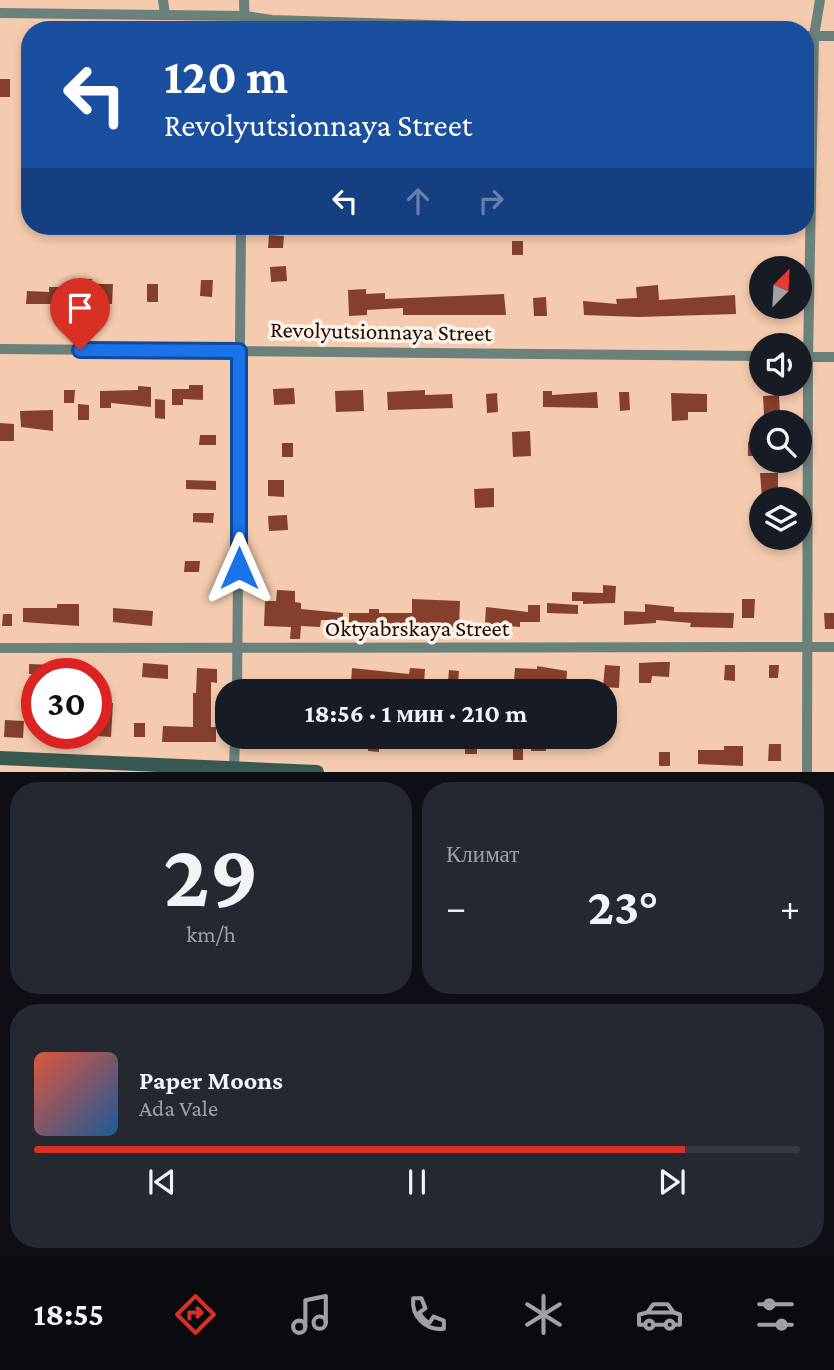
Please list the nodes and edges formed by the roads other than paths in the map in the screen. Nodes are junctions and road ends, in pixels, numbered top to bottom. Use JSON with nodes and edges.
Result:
{"nodes":[{"id":1,"x":163,"y":0,"type":"edge"},
{"id":2,"x":244,"y":0,"type":"edge"},
{"id":3,"x":820,"y":0,"type":"edge"},
{"id":4,"x":0,"y":13,"type":"edge"},
{"id":5,"x":165,"y":14,"type":"junction"},
{"id":6,"x":246,"y":16,"type":"junction"},
{"id":7,"x":246,"y":21,"type":"edge"},
{"id":8,"x":304,"y":21,"type":"edge"},
{"id":9,"x":814,"y":22,"type":"edge"},
{"id":10,"x":814,"y":36,"type":"edge"},
{"id":11,"x":834,"y":36,"type":"edge"},
{"id":12,"x":242,"y":235,"type":"edge"},
{"id":13,"x":806,"y":235,"type":"edge"},
{"id":14,"x":804,"y":333,"type":"edge"},
{"id":15,"x":0,"y":349,"type":"edge"},
{"id":16,"x":239,"y":351,"type":"junction"},
{"id":17,"x":749,"y":356,"type":"edge"},
{"id":18,"x":812,"y":357,"type":"edge"},
{"id":19,"x":834,"y":357,"type":"edge"},
{"id":20,"x":804,"y":396,"type":"edge"},
{"id":21,"x":807,"y":646,"type":"junction"},
{"id":22,"x":834,"y":647,"type":"edge"},
{"id":23,"x":0,"y":648,"type":"edge"},
{"id":24,"x":238,"y":650,"type":"junction"},
{"id":25,"x":237,"y":679,"type":"edge"},
{"id":26,"x":235,"y":749,"type":"edge"},
{"id":27,"x":0,"y":758,"type":"edge"},
{"id":28,"x":71,"y":766,"type":"edge"},
{"id":29,"x":234,"y":768,"type":"junction"},
{"id":30,"x":317,"y":772,"type":"edge"},
{"id":31,"x":807,"y":772,"type":"edge"}],
"edges":[{"from":1,"to":5,"type":"street"},
{"from":2,"to":6,"type":"street"},
{"from":3,"to":9,"type":"street"},
{"from":4,"to":5,"type":"street"},
{"from":5,"to":6,"type":"street"},
{"from":6,"to":7,"type":"street"},
{"from":6,"to":8,"type":"street"},
{"from":10,"to":11,"type":"street"},
{"from":12,"to":16,"type":"street"},
{"from":13,"to":14,"type":"street"},
{"from":15,"to":16,"type":"street","name":"Revolyutsionnaya Street"},
{"from":16,"to":17,"type":"street","name":"Revolyutsionnaya Street"},
{"from":16,"to":24,"type":"street"},
{"from":18,"to":19,"type":"street"},
{"from":20,"to":21,"type":"street"},
{"from":21,"to":22,"type":"street","name":"Oktyabrskaya Street"},
{"from":21,"to":24,"type":"street","name":"Oktyabrskaya Street"},
{"from":21,"to":31,"type":"street"},
{"from":23,"to":24,"type":"street","name":"Oktyabrskaya Street"},
{"from":24,"to":25,"type":"street"},
{"from":26,"to":29,"type":"street"},
{"from":27,"to":28,"type":"street"},
{"from":28,"to":29,"type":"street"},
{"from":29,"to":30,"type":"street"}]}
